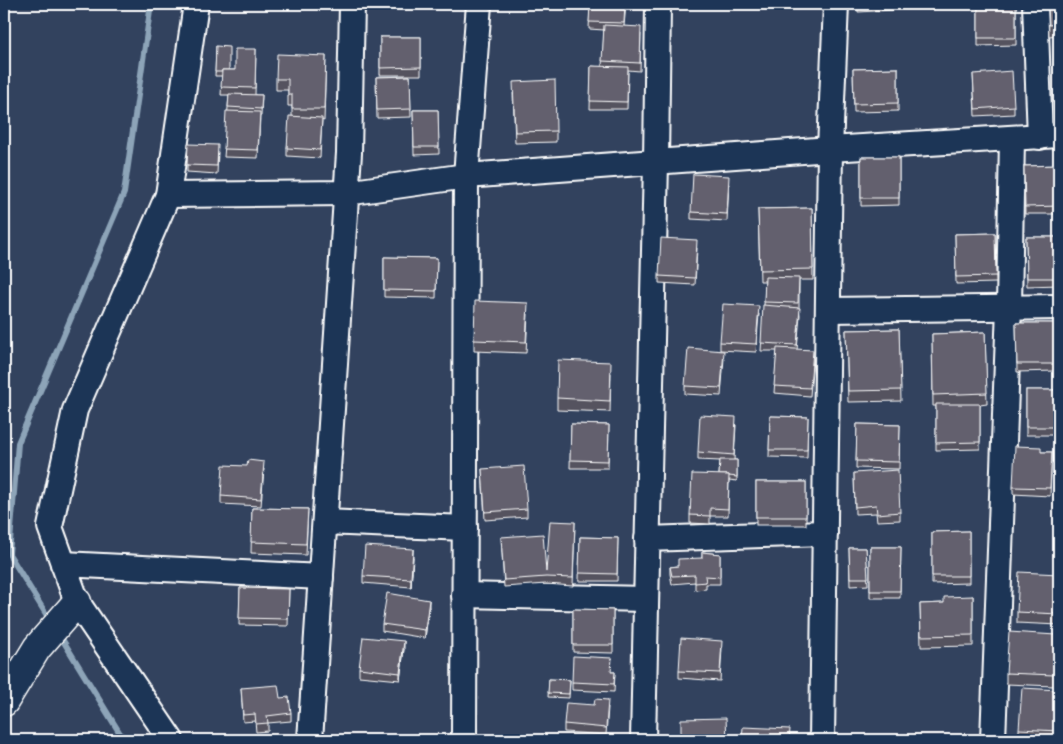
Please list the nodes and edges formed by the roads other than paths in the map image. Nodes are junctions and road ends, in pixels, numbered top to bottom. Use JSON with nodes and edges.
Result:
{"nodes":[{"id":1,"x":196,"y":4,"type":"edge"},
{"id":2,"x":352,"y":4,"type":"edge"},
{"id":3,"x":479,"y":4,"type":"edge"},
{"id":4,"x":658,"y":4,"type":"edge"},
{"id":5,"x":836,"y":4,"type":"edge"},
{"id":6,"x":1035,"y":4,"type":"edge"},
{"id":7,"x":1049,"y":136,"type":"edge"},
{"id":8,"x":1012,"y":138,"type":"junction"},
{"id":9,"x":830,"y":149,"type":"junction"},
{"id":10,"x":656,"y":162,"type":"junction"},
{"id":11,"x":466,"y":176,"type":"junction"},
{"id":12,"x":346,"y":192,"type":"junction"},
{"id":13,"x":168,"y":195,"type":"junction"},
{"id":14,"x":1009,"y":308,"type":"junction"},
{"id":15,"x":1059,"y":308,"type":"edge"},
{"id":16,"x":828,"y":310,"type":"junction"},
{"id":17,"x":324,"y":522,"type":"junction"},
{"id":18,"x":465,"y":528,"type":"junction"},
{"id":19,"x":825,"y":533,"type":"junction"},
{"id":20,"x":647,"y":539,"type":"junction"},
{"id":21,"x":63,"y":564,"type":"junction"},
{"id":22,"x":321,"y":577,"type":"junction"},
{"id":23,"x":464,"y":595,"type":"junction"},
{"id":24,"x":646,"y":598,"type":"junction"},
{"id":25,"x":70,"y":610,"type":"junction"},
{"id":26,"x":4,"y":702,"type":"edge"},
{"id":27,"x":171,"y":740,"type":"edge"},
{"id":28,"x":310,"y":740,"type":"edge"},
{"id":29,"x":464,"y":740,"type":"edge"},
{"id":30,"x":643,"y":740,"type":"edge"},
{"id":31,"x":822,"y":740,"type":"edge"},
{"id":32,"x":992,"y":740,"type":"edge"}],
"edges":[{"from":1,"to":13,"type":"street"},
{"from":2,"to":12,"type":"street"},
{"from":3,"to":11,"type":"street"},
{"from":4,"to":10,"type":"street"},
{"from":5,"to":9,"type":"street"},
{"from":6,"to":7,"type":"street"},
{"from":7,"to":8,"type":"street"},
{"from":8,"to":9,"type":"street"},
{"from":8,"to":14,"type":"street"},
{"from":9,"to":10,"type":"street"},
{"from":9,"to":16,"type":"street"},
{"from":10,"to":11,"type":"street"},
{"from":10,"to":20,"type":"street"},
{"from":11,"to":12,"type":"street"},
{"from":11,"to":18,"type":"street"},
{"from":12,"to":13,"type":"street"},
{"from":12,"to":17,"type":"street"},
{"from":13,"to":21,"type":"street"},
{"from":14,"to":15,"type":"street"},
{"from":14,"to":16,"type":"street"},
{"from":14,"to":32,"type":"street"},
{"from":16,"to":19,"type":"street"},
{"from":17,"to":18,"type":"street"},
{"from":17,"to":22,"type":"street"},
{"from":18,"to":23,"type":"street"},
{"from":19,"to":20,"type":"street"},
{"from":19,"to":31,"type":"street"},
{"from":20,"to":24,"type":"street"},
{"from":21,"to":22,"type":"street"},
{"from":21,"to":25,"type":"street"},
{"from":22,"to":28,"type":"street"},
{"from":23,"to":24,"type":"street"},
{"from":23,"to":29,"type":"street"},
{"from":24,"to":30,"type":"street"},
{"from":25,"to":26,"type":"street"},
{"from":25,"to":27,"type":"street"}]}
